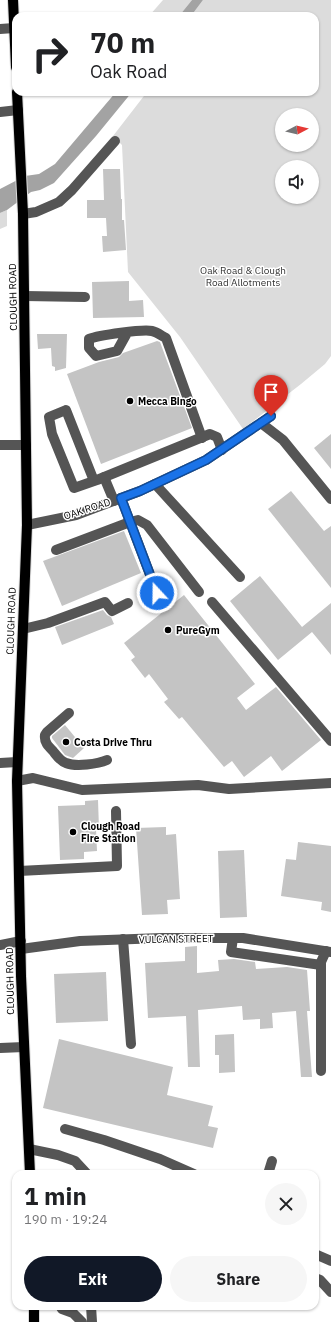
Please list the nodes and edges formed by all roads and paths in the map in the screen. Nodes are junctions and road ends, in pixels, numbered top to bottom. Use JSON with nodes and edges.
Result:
{"nodes":[{"id":1,"x":13,"y":0,"type":"edge"},
{"id":2,"x":13,"y":12,"type":"edge"},
{"id":3,"x":12,"y":28,"type":"edge"},
{"id":4,"x":0,"y":29,"type":"edge"},
{"id":5,"x":17,"y":96,"type":"edge"},
{"id":6,"x":18,"y":110,"type":"junction"},
{"id":7,"x":0,"y":112,"type":"edge"},
{"id":8,"x":115,"y":141,"type":"dead end"},
{"id":9,"x":23,"y":209,"type":"junction"},
{"id":10,"x":25,"y":296,"type":"junction"},
{"id":11,"x":85,"y":297,"type":"dead end"},
{"id":12,"x":127,"y":333,"type":"dead end"},
{"id":13,"x":271,"y":416,"type":"dead end"},
{"id":14,"x":261,"y":424,"type":"junction"},
{"id":15,"x":202,"y":438,"type":"junction"},
{"id":16,"x":0,"y":445,"type":"edge"},
{"id":17,"x":26,"y":445,"type":"junction"},
{"id":18,"x":222,"y":450,"type":"junction"},
{"id":19,"x":104,"y":477,"type":"junction"},
{"id":20,"x":94,"y":481,"type":"junction"},
{"id":21,"x":155,"y":484,"type":"junction"},
{"id":22,"x":331,"y":499,"type":"edge"},
{"id":23,"x":118,"y":500,"type":"junction"},
{"id":24,"x":130,"y":522,"type":"junction"},
{"id":25,"x":27,"y":525,"type":"junction"},
{"id":26,"x":56,"y":550,"type":"dead end"},
{"id":27,"x":240,"y":577,"type":"dead end"},
{"id":28,"x":199,"y":592,"type":"dead end"},
{"id":29,"x":157,"y":593,"type":"dead end"},
{"id":30,"x":212,"y":602,"type":"dead end"},
{"id":31,"x":128,"y":603,"type":"dead end"},
{"id":32,"x":23,"y":629,"type":"junction"},
{"id":33,"x":69,"y":713,"type":"dead end"},
{"id":34,"x":331,"y":741,"type":"edge"},
{"id":35,"x":107,"y":760,"type":"dead end"},
{"id":36,"x":17,"y":762,"type":"junction"},
{"id":37,"x":0,"y":763,"type":"edge"},
{"id":38,"x":17,"y":781,"type":"junction"},
{"id":39,"x":331,"y":783,"type":"edge"},
{"id":40,"x":116,"y":810,"type":"dead end"},
{"id":41,"x":19,"y":871,"type":"junction"},
{"id":42,"x":233,"y":938,"type":"junction"},
{"id":43,"x":123,"y":939,"type":"junction"},
{"id":44,"x":0,"y":945,"type":"edge"},
{"id":45,"x":21,"y":945,"type":"junction"},
{"id":46,"x":328,"y":951,"type":"edge"},
{"id":47,"x":322,"y":965,"type":"junction"},
{"id":48,"x":131,"y":1044,"type":"dead end"},
{"id":49,"x":24,"y":1047,"type":"junction"},
{"id":50,"x":0,"y":1048,"type":"edge"},
{"id":51,"x":321,"y":1071,"type":"dead end"},
{"id":52,"x":65,"y":1128,"type":"dead end"},
{"id":53,"x":28,"y":1150,"type":"junction"},
{"id":54,"x":272,"y":1161,"type":"dead end"},
{"id":55,"x":30,"y":1170,"type":"edge"},
{"id":56,"x":83,"y":1170,"type":"edge"},
{"id":57,"x":185,"y":1170,"type":"edge"},
{"id":58,"x":269,"y":1170,"type":"edge"},
{"id":59,"x":319,"y":1256,"type":"edge"},
{"id":60,"x":331,"y":1261,"type":"edge"},
{"id":61,"x":319,"y":1280,"type":"edge"},
{"id":62,"x":331,"y":1292,"type":"edge"},
{"id":63,"x":34,"y":1310,"type":"edge"},
{"id":64,"x":65,"y":1310,"type":"edge"},
{"id":65,"x":91,"y":1310,"type":"edge"},
{"id":66,"x":34,"y":1322,"type":"edge"},
{"id":67,"x":82,"y":1322,"type":"edge"},
{"id":68,"x":92,"y":1322,"type":"edge"}],
"edges":[{"from":1,"to":2,"type":"main road"},
{"from":3,"to":4,"type":"street"},
{"from":5,"to":6,"type":"main road","name":"CLOUGH ROAD"},
{"from":6,"to":7,"type":"street"},
{"from":6,"to":9,"type":"main road","name":"CLOUGH ROAD"},
{"from":8,"to":9,"type":"street"},
{"from":9,"to":10,"type":"main road","name":"CLOUGH ROAD"},
{"from":10,"to":11,"type":"street"},
{"from":10,"to":17,"type":"main road","name":"CLOUGH ROAD"},
{"from":12,"to":15,"type":"street"},
{"from":13,"to":14,"type":"street","name":"OAK ROAD"},
{"from":14,"to":18,"type":"street","name":"OAK ROAD"},
{"from":14,"to":22,"type":"street"},
{"from":15,"to":18,"type":"street"},
{"from":15,"to":19,"type":"street"},
{"from":16,"to":17,"type":"street"},
{"from":17,"to":25,"type":"main road","name":"CLOUGH ROAD"},
{"from":18,"to":21,"type":"street","name":"OAK ROAD"},
{"from":19,"to":20,"type":"street"},
{"from":19,"to":23,"type":"street"},
{"from":20,"to":20,"type":"street"},
{"from":21,"to":23,"type":"street","name":"OAK ROAD"},
{"from":21,"to":27,"type":"street"},
{"from":23,"to":24,"type":"street"},
{"from":23,"to":25,"type":"street","name":"OAK ROAD"},
{"from":24,"to":26,"type":"street"},
{"from":24,"to":28,"type":"street"},
{"from":24,"to":29,"type":"street"},
{"from":25,"to":32,"type":"main road","name":"CLOUGH ROAD"},
{"from":30,"to":34,"type":"street"},
{"from":31,"to":32,"type":"street"},
{"from":32,"to":36,"type":"main road","name":"CLOUGH ROAD"},
{"from":33,"to":35,"type":"street"},
{"from":36,"to":37,"type":"street"},
{"from":36,"to":38,"type":"main road","name":"CLOUGH ROAD"},
{"from":38,"to":39,"type":"street"},
{"from":38,"to":41,"type":"main road","name":"CLOUGH ROAD"},
{"from":40,"to":41,"type":"street"},
{"from":41,"to":45,"type":"main road","name":"CLOUGH ROAD"},
{"from":42,"to":43,"type":"street","name":"VULCAN STREET"},
{"from":42,"to":46,"type":"street","name":"VULCAN STREET"},
{"from":42,"to":47,"type":"street"},
{"from":43,"to":45,"type":"street","name":"VULCAN STREET"},
{"from":43,"to":48,"type":"street"},
{"from":44,"to":45,"type":"street","name":"VULCAN STREET"},
{"from":45,"to":49,"type":"main road","name":"CLOUGH ROAD"},
{"from":46,"to":47,"type":"street"},
{"from":47,"to":51,"type":"street"},
{"from":49,"to":50,"type":"street"},
{"from":49,"to":53,"type":"main road","name":"CLOUGH ROAD"},
{"from":52,"to":57,"type":"street"},
{"from":53,"to":55,"type":"main road","name":"CLOUGH ROAD"},
{"from":53,"to":56,"type":"street"},
{"from":54,"to":58,"type":"street"},
{"from":59,"to":60,"type":"street"},
{"from":61,"to":62,"type":"street"},
{"from":63,"to":66,"type":"main road"},
{"from":64,"to":67,"type":"street"},
{"from":65,"to":68,"type":"street"}]}
